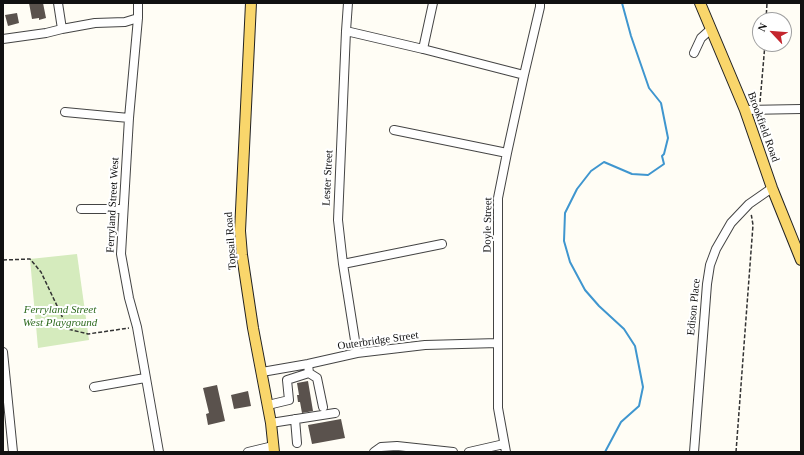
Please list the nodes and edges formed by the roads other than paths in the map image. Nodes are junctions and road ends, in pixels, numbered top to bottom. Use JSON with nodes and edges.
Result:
{"nodes":[{"id":1,"x":58,"y":3,"type":"edge"},
{"id":2,"x":138,"y":3,"type":"edge"},
{"id":3,"x":251,"y":3,"type":"edge"},
{"id":4,"x":348,"y":3,"type":"edge"},
{"id":5,"x":433,"y":3,"type":"edge"},
{"id":6,"x":540,"y":3,"type":"edge"},
{"id":7,"x":700,"y":3,"type":"edge"},
{"id":8,"x":138,"y":18,"type":"junction"},
{"id":9,"x":62,"y":29,"type":"junction"},
{"id":10,"x":711,"y":29,"type":"junction"},
{"id":11,"x":346,"y":31,"type":"junction"},
{"id":12,"x":3,"y":39,"type":"edge"},
{"id":13,"x":423,"y":49,"type":"junction"},
{"id":14,"x":694,"y":53,"type":"dead end"},
{"id":15,"x":524,"y":75,"type":"junction"},
{"id":16,"x":801,"y":109,"type":"edge"},
{"id":17,"x":744,"y":110,"type":"junction"},
{"id":18,"x":65,"y":112,"type":"dead end"},
{"id":19,"x":129,"y":118,"type":"junction"},
{"id":20,"x":394,"y":130,"type":"dead end"},
{"id":21,"x":507,"y":154,"type":"junction"},
{"id":22,"x":772,"y":188,"type":"junction"},
{"id":23,"x":81,"y":209,"type":"dead end"},
{"id":24,"x":123,"y":209,"type":"junction"},
{"id":25,"x":442,"y":244,"type":"dead end"},
{"id":26,"x":801,"y":260,"type":"edge"},
{"id":27,"x":343,"y":264,"type":"junction"},
{"id":28,"x":498,"y":343,"type":"junction"},
{"id":29,"x":3,"y":352,"type":"edge"},
{"id":30,"x":357,"y":353,"type":"junction"},
{"id":31,"x":308,"y":364,"type":"junction"},
{"id":32,"x":262,"y":372,"type":"junction"},
{"id":33,"x":309,"y":373,"type":"junction"},
{"id":34,"x":145,"y":378,"type":"junction"},
{"id":35,"x":94,"y":387,"type":"dead end"},
{"id":36,"x":268,"y":405,"type":"junction"},
{"id":37,"x":323,"y":407,"type":"dead end"},
{"id":38,"x":335,"y":412,"type":"dead end"},
{"id":39,"x":295,"y":419,"type":"junction"},
{"id":40,"x":272,"y":423,"type":"junction"},
{"id":41,"x":297,"y":443,"type":"dead end"},
{"id":42,"x":505,"y":448,"type":"edge"},
{"id":43,"x":274,"y":449,"type":"edge"},
{"id":44,"x":13,"y":452,"type":"edge"},
{"id":45,"x":159,"y":452,"type":"edge"},
{"id":46,"x":248,"y":452,"type":"edge"},
{"id":47,"x":374,"y":452,"type":"edge"},
{"id":48,"x":453,"y":452,"type":"edge"},
{"id":49,"x":469,"y":452,"type":"edge"},
{"id":50,"x":694,"y":452,"type":"edge"}],
"edges":[{"from":1,"to":9,"type":"street"},
{"from":2,"to":8,"type":"street","name":"Ferryland Street West"},
{"from":3,"to":32,"type":"main road","name":"Topsail Road"},
{"from":4,"to":11,"type":"street","name":"Lester Street"},
{"from":5,"to":13,"type":"street"},
{"from":6,"to":15,"type":"street","name":"Doyle Street"},
{"from":7,"to":10,"type":"main road","name":"Brookfield Road"},
{"from":8,"to":9,"type":"street"},
{"from":8,"to":19,"type":"street","name":"Ferryland Street West"},
{"from":9,"to":12,"type":"street"},
{"from":10,"to":14,"type":"street"},
{"from":10,"to":17,"type":"main road","name":"Brookfield Road"},
{"from":11,"to":13,"type":"street"},
{"from":11,"to":27,"type":"street","name":"Lester Street"},
{"from":13,"to":15,"type":"street"},
{"from":15,"to":21,"type":"street","name":"Doyle Street"},
{"from":16,"to":17,"type":"street"},
{"from":17,"to":22,"type":"main road","name":"Brookfield Road"},
{"from":18,"to":19,"type":"street"},
{"from":19,"to":24,"type":"street","name":"Ferryland Street West"},
{"from":20,"to":21,"type":"street"},
{"from":21,"to":28,"type":"street","name":"Doyle Street"},
{"from":22,"to":26,"type":"main road","name":"Brookfield Road"},
{"from":22,"to":50,"type":"street","name":"Edison Place"},
{"from":23,"to":24,"type":"street"},
{"from":24,"to":34,"type":"street","name":"Ferryland Street West"},
{"from":25,"to":27,"type":"street"},
{"from":27,"to":30,"type":"street","name":"Lester Street"},
{"from":28,"to":30,"type":"street","name":"Outerbridge Street"},
{"from":28,"to":42,"type":"street","name":"Doyle Street"},
{"from":29,"to":44,"type":"street"},
{"from":30,"to":31,"type":"street","name":"Outerbridge Street"},
{"from":31,"to":32,"type":"street","name":"Outerbridge Street"},
{"from":31,"to":33,"type":"street"},
{"from":32,"to":36,"type":"main road","name":"Topsail Road"},
{"from":33,"to":36,"type":"street"},
{"from":33,"to":37,"type":"street"},
{"from":34,"to":35,"type":"street"},
{"from":34,"to":45,"type":"street","name":"Ferryland Street West"},
{"from":36,"to":40,"type":"main road","name":"Topsail Road"},
{"from":38,"to":39,"type":"street"},
{"from":39,"to":40,"type":"street"},
{"from":39,"to":41,"type":"street"},
{"from":40,"to":43,"type":"main road","name":"Topsail Road"},
{"from":42,"to":49,"type":"street"},
{"from":43,"to":46,"type":"street"},
{"from":47,"to":48,"type":"street"}]}
